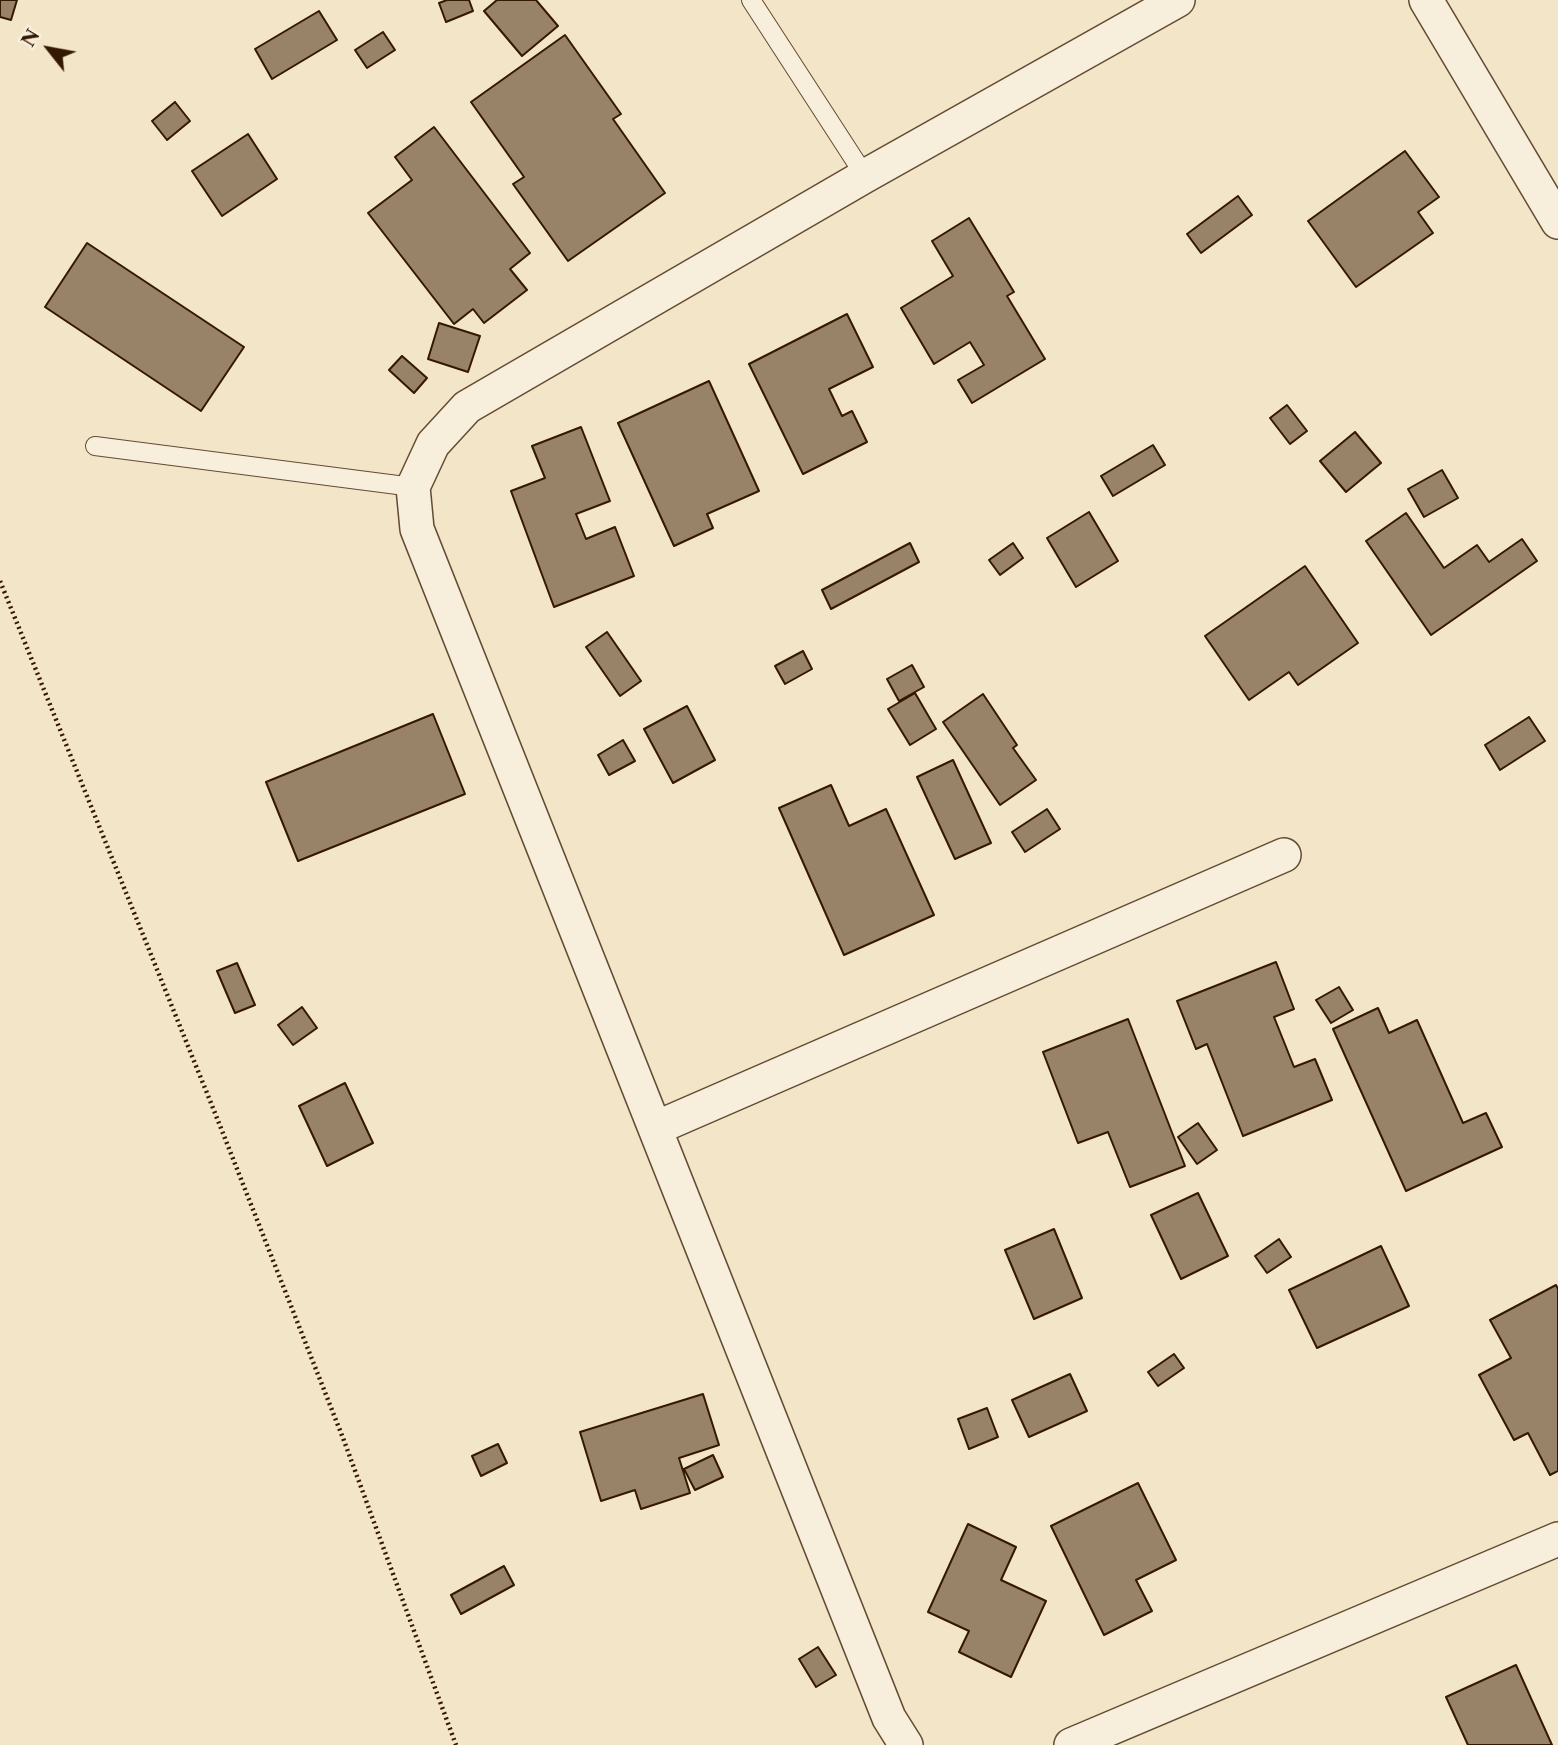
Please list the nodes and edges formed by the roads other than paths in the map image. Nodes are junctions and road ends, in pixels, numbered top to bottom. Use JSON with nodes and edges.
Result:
{"nodes":[{"id":1,"x":751,"y":0,"type":"edge"},
{"id":2,"x":1178,"y":0,"type":"edge"},
{"id":3,"x":1426,"y":0,"type":"edge"},
{"id":4,"x":865,"y":176,"type":"junction"},
{"id":5,"x":1558,"y":222,"type":"edge"},
{"id":6,"x":95,"y":446,"type":"dead end"},
{"id":7,"x":413,"y":487,"type":"junction"},
{"id":8,"x":1284,"y":855,"type":"dead end"},
{"id":9,"x":656,"y":1128,"type":"junction"},
{"id":10,"x":1558,"y":1539,"type":"edge"},
{"id":11,"x":906,"y":1745,"type":"edge"},
{"id":12,"x":1071,"y":1745,"type":"edge"}],
"edges":[{"from":1,"to":4,"type":"lane"},
{"from":2,"to":4,"type":"street"},
{"from":3,"to":5,"type":"street"},
{"from":4,"to":7,"type":"street"},
{"from":6,"to":7,"type":"lane"},
{"from":7,"to":9,"type":"street"},
{"from":8,"to":9,"type":"street"},
{"from":9,"to":11,"type":"street"},
{"from":10,"to":12,"type":"street"}]}
